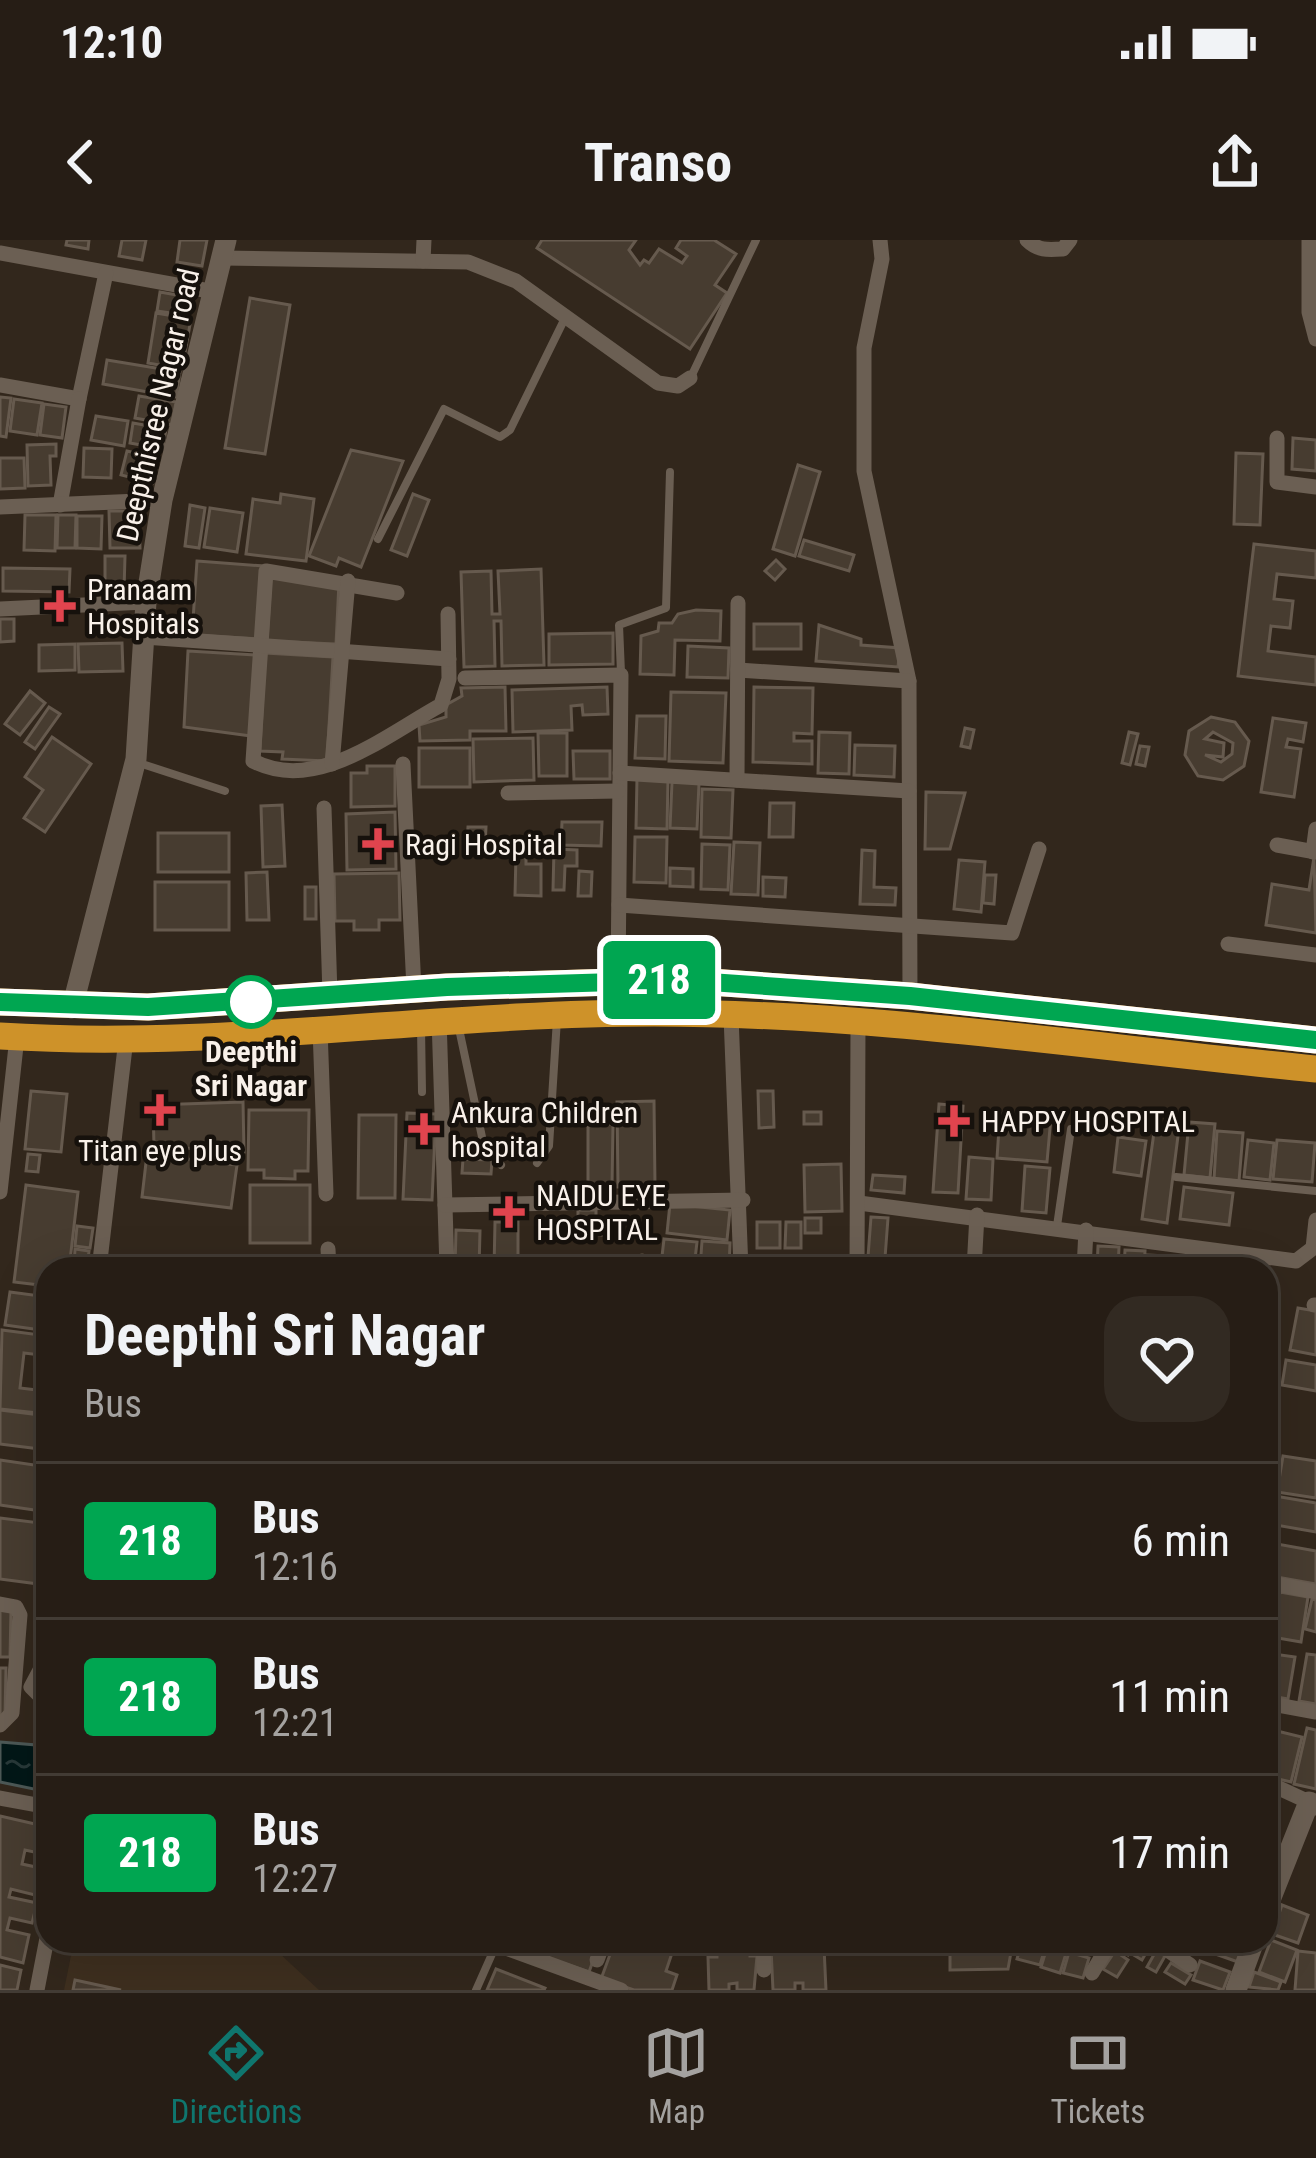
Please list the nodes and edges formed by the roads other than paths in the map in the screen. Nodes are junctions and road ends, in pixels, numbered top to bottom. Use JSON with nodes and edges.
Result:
{"nodes":[{"id":1,"x":424,"y":240,"type":"edge"},
{"id":2,"x":756,"y":240,"type":"edge"},
{"id":3,"x":880,"y":240,"type":"edge"},
{"id":4,"x":1027,"y":240,"type":"edge"},
{"id":5,"x":1070,"y":240,"type":"edge"},
{"id":6,"x":1309,"y":240,"type":"edge"},
{"id":7,"x":224,"y":249,"type":"edge"},
{"id":8,"x":0,"y":253,"type":"edge"},
{"id":9,"x":423,"y":261,"type":"junction"},
{"id":10,"x":106,"y":273,"type":"junction"},
{"id":11,"x":215,"y":292,"type":"junction"},
{"id":12,"x":566,"y":318,"type":"junction"},
{"id":13,"x":1316,"y":339,"type":"edge"},
{"id":14,"x":690,"y":378,"type":"joint"},
{"id":15,"x":0,"y":386,"type":"edge"},
{"id":16,"x":79,"y":399,"type":"junction"},
{"id":17,"x":1276,"y":438,"type":"dead end"},
{"id":18,"x":670,"y":472,"type":"dead end"},
{"id":19,"x":1316,"y":487,"type":"edge"},
{"id":20,"x":162,"y":500,"type":"junction"},
{"id":21,"x":60,"y":505,"type":"junction"},
{"id":22,"x":0,"y":506,"type":"edge"},
{"id":23,"x":378,"y":539,"type":"dead end"},
{"id":24,"x":349,"y":581,"type":"junction"},
{"id":25,"x":397,"y":593,"type":"dead end"},
{"id":26,"x":146,"y":602,"type":"junction"},
{"id":27,"x":737,"y":603,"type":"dead end"},
{"id":28,"x":0,"y":609,"type":"edge"},
{"id":29,"x":448,"y":614,"type":"dead end"},
{"id":30,"x":144,"y":637,"type":"junction"},
{"id":31,"x":260,"y":646,"type":"junction"},
{"id":32,"x":341,"y":651,"type":"junction"},
{"id":33,"x":449,"y":659,"type":"junction"},
{"id":34,"x":737,"y":670,"type":"junction"},
{"id":35,"x":621,"y":675,"type":"junction"},
{"id":36,"x":465,"y":678,"type":"dead end"},
{"id":37,"x":909,"y":680,"type":"junction"},
{"id":38,"x":135,"y":760,"type":"junction"},
{"id":39,"x":332,"y":764,"type":"junction"},
{"id":40,"x":403,"y":764,"type":"dead end"},
{"id":41,"x":737,"y":780,"type":"junction"},
{"id":42,"x":619,"y":782,"type":"junction"},
{"id":43,"x":909,"y":790,"type":"junction"},
{"id":44,"x":225,"y":791,"type":"dead end"},
{"id":45,"x":508,"y":793,"type":"dead end"},
{"id":46,"x":324,"y":808,"type":"dead end"},
{"id":47,"x":1316,"y":830,"type":"edge"},
{"id":48,"x":1276,"y":845,"type":"dead end"},
{"id":49,"x":1039,"y":849,"type":"dead end"},
{"id":50,"x":1315,"y":852,"type":"edge"},
{"id":51,"x":619,"y":905,"type":"junction"},
{"id":52,"x":909,"y":925,"type":"junction"},
{"id":53,"x":1228,"y":944,"type":"dead end"},
{"id":54,"x":1316,"y":955,"type":"edge"},
{"id":55,"x":618,"y":980,"type":"junction"},
{"id":56,"x":414,"y":989,"type":"junction"},
{"id":57,"x":330,"y":995,"type":"junction"},
{"id":58,"x":910,"y":996,"type":"junction"},
{"id":59,"x":0,"y":1002,"type":"edge"},
{"id":60,"x":72,"y":1008,"type":"junction"},
{"id":61,"x":557,"y":1013,"type":"junction"},
{"id":62,"x":731,"y":1016,"type":"junction"},
{"id":63,"x":439,"y":1018,"type":"junction"},
{"id":64,"x":858,"y":1026,"type":"junction"},
{"id":65,"x":320,"y":1028,"type":"junction"},
{"id":66,"x":8,"y":1037,"type":"edge"},
{"id":67,"x":126,"y":1039,"type":"junction"},
{"id":68,"x":1316,"y":1040,"type":"edge"},
{"id":69,"x":1316,"y":1069,"type":"edge"},
{"id":70,"x":422,"y":1092,"type":"dead end"},
{"id":71,"x":1071,"y":1129,"type":"dead end"},
{"id":72,"x":537,"y":1162,"type":"dead end"},
{"id":73,"x":501,"y":1165,"type":"dead end"},
{"id":74,"x":1176,"y":1177,"type":"dead end"},
{"id":75,"x":1316,"y":1191,"type":"edge"},
{"id":76,"x":0,"y":1192,"type":"edge"},
{"id":77,"x":326,"y":1194,"type":"dead end"},
{"id":78,"x":742,"y":1200,"type":"junction"},
{"id":79,"x":859,"y":1203,"type":"junction"},
{"id":80,"x":445,"y":1204,"type":"junction"},
{"id":81,"x":976,"y":1215,"type":"junction"},
{"id":82,"x":1316,"y":1220,"type":"edge"},
{"id":83,"x":1057,"y":1226,"type":"junction"},
{"id":84,"x":1085,"y":1230,"type":"junction"},
{"id":85,"x":328,"y":1249,"type":"dead end"},
{"id":86,"x":100,"y":1257,"type":"edge"},
{"id":87,"x":328,"y":1257,"type":"edge"},
{"id":88,"x":447,"y":1257,"type":"edge"},
{"id":89,"x":741,"y":1257,"type":"edge"},
{"id":90,"x":857,"y":1257,"type":"edge"},
{"id":91,"x":974,"y":1257,"type":"edge"},
{"id":92,"x":1084,"y":1257,"type":"edge"},
{"id":93,"x":1268,"y":1257,"type":"edge"},
{"id":94,"x":1278,"y":1258,"type":"edge"},
{"id":95,"x":1278,"y":1584,"type":"edge"},
{"id":96,"x":1316,"y":1592,"type":"edge"},
{"id":97,"x":0,"y":1604,"type":"edge"},
{"id":98,"x":1278,"y":1705,"type":"edge"},
{"id":99,"x":1316,"y":1712,"type":"edge"},
{"id":100,"x":0,"y":1725,"type":"edge"},
{"id":101,"x":1278,"y":1787,"type":"edge"},
{"id":102,"x":0,"y":1798,"type":"edge"},
{"id":103,"x":1313,"y":1803,"type":"edge"},
{"id":104,"x":36,"y":1805,"type":"edge"},
{"id":105,"x":1278,"y":1883,"type":"edge"},
{"id":106,"x":44,"y":1953,"type":"edge"},
{"id":107,"x":492,"y":1953,"type":"edge"},
{"id":108,"x":516,"y":1953,"type":"edge"},
{"id":109,"x":600,"y":1953,"type":"edge"},
{"id":110,"x":763,"y":1953,"type":"edge"},
{"id":111,"x":1104,"y":1953,"type":"edge"},
{"id":112,"x":1172,"y":1953,"type":"edge"},
{"id":113,"x":1250,"y":1953,"type":"edge"},
{"id":114,"x":597,"y":1960,"type":"dead end"},
{"id":115,"x":1190,"y":1965,"type":"dead end"},
{"id":116,"x":566,"y":1970,"type":"junction"},
{"id":117,"x":764,"y":1970,"type":"dead end"},
{"id":118,"x":1092,"y":1973,"type":"dead end"},
{"id":119,"x":37,"y":1990,"type":"edge"},
{"id":120,"x":476,"y":1990,"type":"edge"},
{"id":121,"x":558,"y":1990,"type":"edge"},
{"id":122,"x":621,"y":1990,"type":"edge"},
{"id":123,"x":1236,"y":1990,"type":"edge"}],
"edges":[{"from":1,"to":9,"type":"street"},
{"from":2,"to":14,"type":"lane"},
{"from":3,"to":37,"type":"street"},
{"from":4,"to":5,"type":"street"},
{"from":6,"to":13,"type":"street"},
{"from":7,"to":9,"type":"street"},
{"from":7,"to":11,"type":"street","name":"Deepthisree Nagar road"},
{"from":8,"to":10,"type":"street"},
{"from":9,"to":12,"type":"street"},
{"from":10,"to":11,"type":"street"},
{"from":10,"to":16,"type":"street"},
{"from":11,"to":20,"type":"street","name":"Deepthisree Nagar road"},
{"from":12,"to":14,"type":"street"},
{"from":12,"to":23,"type":"lane"},
{"from":15,"to":16,"type":"street"},
{"from":16,"to":21,"type":"street"},
{"from":17,"to":19,"type":"street"},
{"from":18,"to":35,"type":"lane"},
{"from":20,"to":21,"type":"street"},
{"from":20,"to":26,"type":"street","name":"Deepthisree Nagar road"},
{"from":21,"to":22,"type":"street"},
{"from":24,"to":25,"type":"street"},
{"from":24,"to":31,"type":"street"},
{"from":24,"to":32,"type":"street"},
{"from":26,"to":28,"type":"street"},
{"from":26,"to":30,"type":"street","name":"Deepthisree Nagar road"},
{"from":27,"to":34,"type":"street"},
{"from":29,"to":33,"type":"street"},
{"from":30,"to":31,"type":"street"},
{"from":30,"to":38,"type":"street","name":"Deepthisree Nagar road"},
{"from":31,"to":32,"type":"street"},
{"from":31,"to":39,"type":"street"},
{"from":32,"to":33,"type":"street"},
{"from":32,"to":39,"type":"street"},
{"from":33,"to":39,"type":"street"},
{"from":34,"to":37,"type":"street"},
{"from":34,"to":41,"type":"street"},
{"from":35,"to":36,"type":"street"},
{"from":35,"to":42,"type":"street"},
{"from":37,"to":43,"type":"street"},
{"from":38,"to":44,"type":"lane"},
{"from":38,"to":60,"type":"street","name":"Deepthisree Nagar road"},
{"from":40,"to":56,"type":"street"},
{"from":41,"to":42,"type":"street"},
{"from":41,"to":43,"type":"street"},
{"from":42,"to":45,"type":"street"},
{"from":42,"to":51,"type":"street"},
{"from":43,"to":52,"type":"street"},
{"from":46,"to":57,"type":"street"},
{"from":47,"to":50,"type":"street"},
{"from":48,"to":50,"type":"street"},
{"from":49,"to":52,"type":"street"},
{"from":51,"to":52,"type":"street"},
{"from":51,"to":55,"type":"street"},
{"from":52,"to":58,"type":"street"},
{"from":53,"to":54,"type":"street"},
{"from":55,"to":56,"type":"highway"},
{"from":55,"to":58,"type":"highway"},
{"from":56,"to":57,"type":"highway"},
{"from":57,"to":60,"type":"highway"},
{"from":58,"to":68,"type":"highway"},
{"from":59,"to":60,"type":"highway"},
{"from":61,"to":62,"type":"highway"},
{"from":61,"to":63,"type":"highway"},
{"from":61,"to":72,"type":"lane"},
{"from":62,"to":64,"type":"highway"},
{"from":62,"to":78,"type":"street"},
{"from":63,"to":65,"type":"highway"},
{"from":63,"to":70,"type":"lane"},
{"from":63,"to":73,"type":"lane"},
{"from":63,"to":80,"type":"street"},
{"from":64,"to":69,"type":"highway"},
{"from":64,"to":79,"type":"street"},
{"from":65,"to":67,"type":"highway"},
{"from":65,"to":77,"type":"street"},
{"from":66,"to":67,"type":"highway"},
{"from":66,"to":76,"type":"street"},
{"from":67,"to":86,"type":"street"},
{"from":71,"to":83,"type":"lane"},
{"from":74,"to":75,"type":"lane"},
{"from":78,"to":80,"type":"street"},
{"from":78,"to":89,"type":"street"},
{"from":79,"to":81,"type":"street"},
{"from":79,"to":90,"type":"street"},
{"from":80,"to":88,"type":"street"},
{"from":81,"to":83,"type":"street"},
{"from":81,"to":91,"type":"street"},
{"from":82,"to":94,"type":"street"},
{"from":83,"to":84,"type":"street"},
{"from":84,"to":92,"type":"street"},
{"from":84,"to":93,"type":"street"},
{"from":85,"to":87,"type":"street"},
{"from":95,"to":96,"type":"street"},
{"from":97,"to":100,"type":"street"},
{"from":98,"to":99,"type":"street"},
{"from":101,"to":103,"type":"street"},
{"from":102,"to":104,"type":"street"},
{"from":103,"to":105,"type":"street"},
{"from":106,"to":119,"type":"street"},
{"from":107,"to":120,"type":"lane"},
{"from":108,"to":116,"type":"street"},
{"from":109,"to":114,"type":"street"},
{"from":110,"to":117,"type":"street"},
{"from":111,"to":118,"type":"street"},
{"from":112,"to":115,"type":"street"},
{"from":113,"to":123,"type":"street"},
{"from":116,"to":121,"type":"street"},
{"from":116,"to":122,"type":"street"}]}
